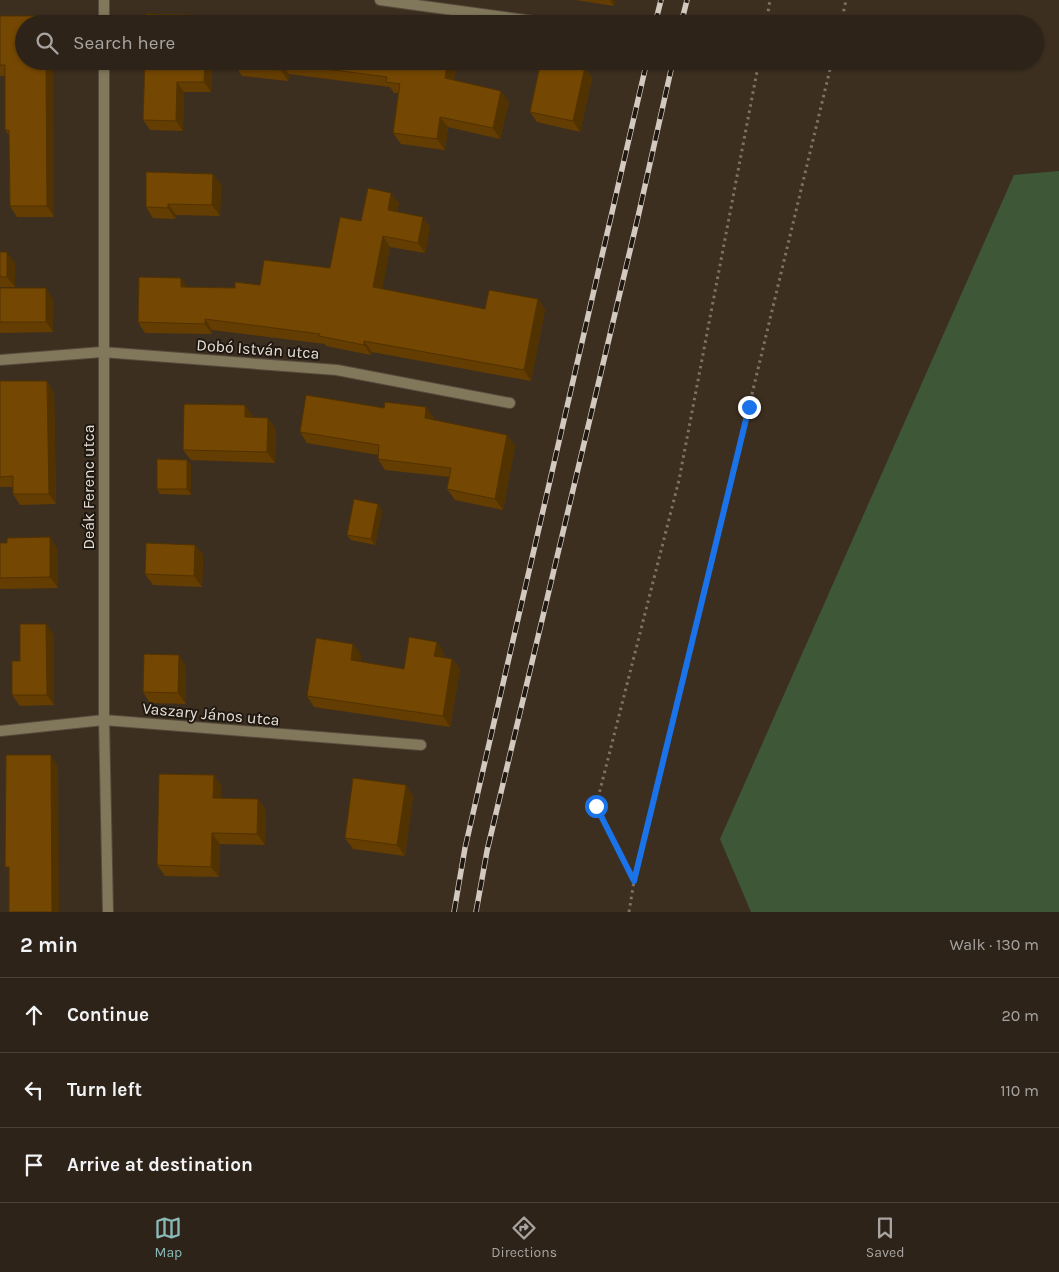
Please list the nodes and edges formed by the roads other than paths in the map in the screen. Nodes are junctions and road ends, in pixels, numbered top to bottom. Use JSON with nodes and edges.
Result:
{"nodes":[{"id":1,"x":104,"y":0,"type":"edge"},
{"id":2,"x":380,"y":0,"type":"edge"},
{"id":3,"x":104,"y":15,"type":"edge"},
{"id":4,"x":489,"y":15,"type":"edge"},
{"id":5,"x":104,"y":70,"type":"edge"},
{"id":6,"x":102,"y":352,"type":"junction"},
{"id":7,"x":0,"y":360,"type":"edge"},
{"id":8,"x":510,"y":403,"type":"dead end"},
{"id":9,"x":104,"y":720,"type":"junction"},
{"id":10,"x":0,"y":731,"type":"edge"},
{"id":11,"x":421,"y":745,"type":"dead end"},
{"id":12,"x":108,"y":912,"type":"edge"}],
"edges":[{"from":1,"to":3,"type":"street"},
{"from":2,"to":4,"type":"street"},
{"from":5,"to":6,"type":"street","name":"Deák Ferenc utca"},
{"from":6,"to":7,"type":"street","name":"Dobó István utca"},
{"from":6,"to":8,"type":"street","name":"Dobó István utca"},
{"from":6,"to":9,"type":"street","name":"Deák Ferenc utca"},
{"from":9,"to":10,"type":"street","name":"Vaszary János utca"},
{"from":9,"to":11,"type":"street","name":"Vaszary János utca"},
{"from":9,"to":12,"type":"street","name":"Deák Ferenc utca"}]}
